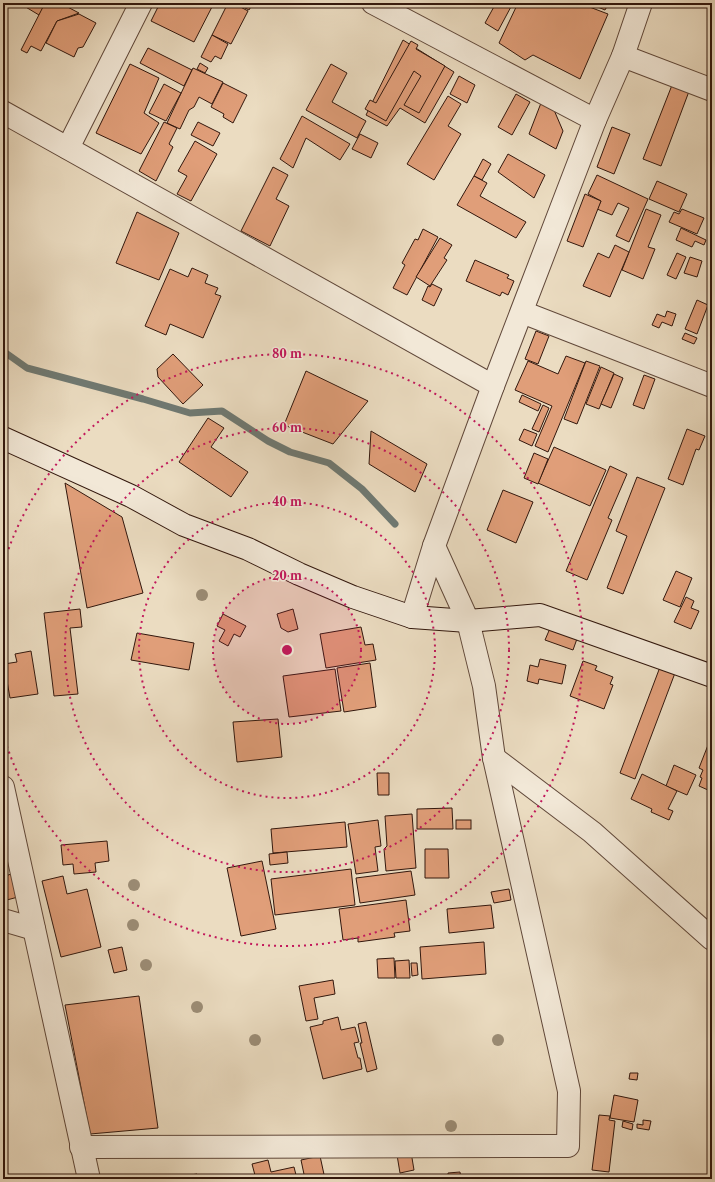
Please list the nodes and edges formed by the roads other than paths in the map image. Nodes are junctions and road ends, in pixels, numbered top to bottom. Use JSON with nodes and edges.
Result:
{"nodes":[{"id":1,"x":142,"y":3,"type":"edge"},
{"id":2,"x":372,"y":3,"type":"edge"},
{"id":3,"x":641,"y":3,"type":"edge"},
{"id":4,"x":623,"y":56,"type":"junction"},
{"id":5,"x":712,"y":90,"type":"edge"},
{"id":6,"x":3,"y":112,"type":"edge"},
{"id":7,"x":596,"y":120,"type":"junction"},
{"id":8,"x":68,"y":148,"type":"junction"},
{"id":9,"x":522,"y":312,"type":"junction"},
{"id":10,"x":493,"y":386,"type":"junction"},
{"id":11,"x":712,"y":386,"type":"edge"},
{"id":12,"x":3,"y":438,"type":"edge"},
{"id":13,"x":434,"y":546,"type":"junction"},
{"id":14,"x":412,"y":617,"type":"junction"},
{"id":15,"x":468,"y":621,"type":"junction"},
{"id":16,"x":712,"y":676,"type":"edge"},
{"id":17,"x":494,"y":758,"type":"junction"},
{"id":18,"x":3,"y":787,"type":"edge"},
{"id":19,"x":3,"y":920,"type":"edge"},
{"id":20,"x":34,"y":928,"type":"junction"},
{"id":21,"x":712,"y":939,"type":"edge"},
{"id":22,"x":81,"y":1147,"type":"junction"},
{"id":23,"x":89,"y":1179,"type":"edge"}],
"edges":[{"from":1,"to":8,"type":"street"},
{"from":2,"to":7,"type":"street"},
{"from":3,"to":4,"type":"street"},
{"from":4,"to":5,"type":"street"},
{"from":4,"to":7,"type":"street"},
{"from":6,"to":8,"type":"street"},
{"from":7,"to":9,"type":"street"},
{"from":8,"to":10,"type":"street"},
{"from":9,"to":10,"type":"street"},
{"from":9,"to":11,"type":"street"},
{"from":10,"to":13,"type":"street"},
{"from":12,"to":14,"type":"street"},
{"from":13,"to":14,"type":"street"},
{"from":13,"to":15,"type":"street"},
{"from":14,"to":15,"type":"street"},
{"from":15,"to":16,"type":"street"},
{"from":15,"to":17,"type":"street"},
{"from":17,"to":21,"type":"street"},
{"from":17,"to":22,"type":"street"},
{"from":18,"to":20,"type":"street"},
{"from":19,"to":20,"type":"street"},
{"from":20,"to":22,"type":"street"},
{"from":22,"to":23,"type":"street"}]}
